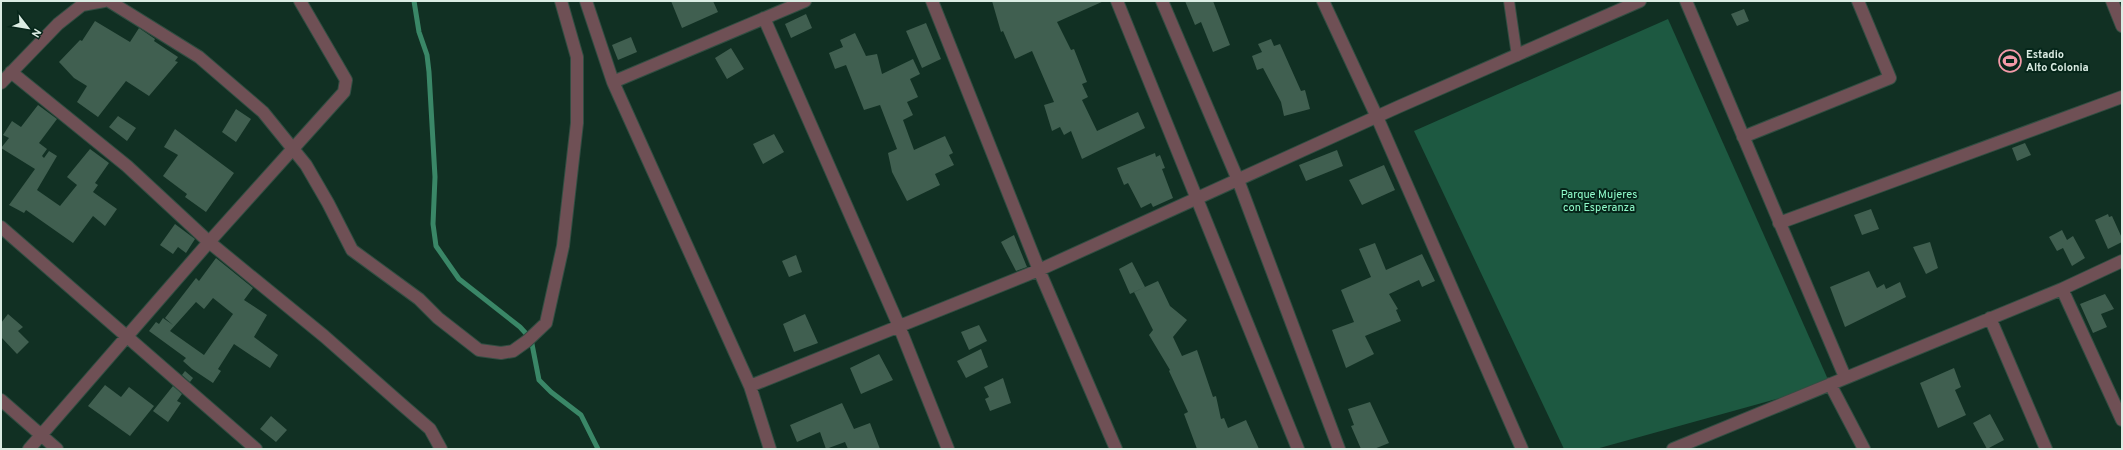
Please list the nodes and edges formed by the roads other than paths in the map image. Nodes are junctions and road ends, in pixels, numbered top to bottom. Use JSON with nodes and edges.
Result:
{"nodes":[{"id":1,"x":104,"y":1,"type":"edge"},
{"id":2,"x":109,"y":1,"type":"edge"},
{"id":3,"x":300,"y":1,"type":"edge"},
{"id":4,"x":561,"y":1,"type":"edge"},
{"id":5,"x":586,"y":1,"type":"edge"},
{"id":6,"x":805,"y":1,"type":"edge"},
{"id":7,"x":932,"y":1,"type":"edge"},
{"id":8,"x":1117,"y":1,"type":"edge"},
{"id":9,"x":1162,"y":1,"type":"edge"},
{"id":10,"x":1323,"y":1,"type":"edge"},
{"id":11,"x":1509,"y":1,"type":"edge"},
{"id":12,"x":1640,"y":1,"type":"edge"},
{"id":13,"x":1686,"y":1,"type":"edge"},
{"id":14,"x":1858,"y":1,"type":"edge"},
{"id":15,"x":2112,"y":1,"type":"edge"},
{"id":16,"x":764,"y":18,"type":"junction"},
{"id":17,"x":2122,"y":26,"type":"edge"},
{"id":18,"x":1517,"y":56,"type":"junction"},
{"id":19,"x":11,"y":72,"type":"junction"},
{"id":20,"x":614,"y":82,"type":"junction"},
{"id":21,"x":1,"y":83,"type":"edge"},
{"id":22,"x":2122,"y":97,"type":"edge"},
{"id":23,"x":1377,"y":117,"type":"junction"},
{"id":24,"x":1743,"y":137,"type":"junction"},
{"id":25,"x":293,"y":149,"type":"junction"},
{"id":26,"x":1238,"y":180,"type":"junction"},
{"id":27,"x":1198,"y":198,"type":"junction"},
{"id":28,"x":1779,"y":223,"type":"junction"},
{"id":29,"x":1,"y":227,"type":"edge"},
{"id":30,"x":210,"y":242,"type":"junction"},
{"id":31,"x":2122,"y":262,"type":"edge"},
{"id":32,"x":1039,"y":270,"type":"junction"},
{"id":33,"x":2062,"y":288,"type":"junction"},
{"id":34,"x":1990,"y":318,"type":"junction"},
{"id":35,"x":899,"y":326,"type":"junction"},
{"id":36,"x":126,"y":337,"type":"junction"},
{"id":37,"x":1844,"y":377,"type":"junction"},
{"id":38,"x":1830,"y":384,"type":"junction"},
{"id":39,"x":750,"y":386,"type":"junction"},
{"id":40,"x":1,"y":400,"type":"edge"},
{"id":41,"x":2122,"y":420,"type":"edge"},
{"id":42,"x":41,"y":435,"type":"junction"},
{"id":43,"x":28,"y":449,"type":"edge"},
{"id":44,"x":57,"y":449,"type":"edge"},
{"id":45,"x":256,"y":449,"type":"edge"},
{"id":46,"x":441,"y":449,"type":"edge"},
{"id":47,"x":770,"y":449,"type":"edge"},
{"id":48,"x":948,"y":449,"type":"edge"},
{"id":49,"x":1116,"y":449,"type":"edge"},
{"id":50,"x":1298,"y":449,"type":"edge"},
{"id":51,"x":1339,"y":449,"type":"edge"},
{"id":52,"x":1522,"y":449,"type":"edge"},
{"id":53,"x":1673,"y":449,"type":"edge"},
{"id":54,"x":1864,"y":449,"type":"edge"},
{"id":55,"x":2046,"y":449,"type":"edge"}],
"edges":[{"from":1,"to":19,"type":"street"},
{"from":2,"to":25,"type":"street"},
{"from":3,"to":25,"type":"street"},
{"from":4,"to":25,"type":"street"},
{"from":5,"to":20,"type":"street"},
{"from":6,"to":16,"type":"street"},
{"from":7,"to":32,"type":"street"},
{"from":8,"to":27,"type":"street"},
{"from":9,"to":26,"type":"street"},
{"from":10,"to":23,"type":"street"},
{"from":11,"to":18,"type":"lane"},
{"from":12,"to":18,"type":"street"},
{"from":13,"to":24,"type":"street"},
{"from":14,"to":24,"type":"street"},
{"from":15,"to":17,"type":"street"},
{"from":16,"to":20,"type":"street"},
{"from":16,"to":35,"type":"street"},
{"from":18,"to":23,"type":"street"},
{"from":19,"to":21,"type":"street"},
{"from":19,"to":30,"type":"street"},
{"from":20,"to":39,"type":"street"},
{"from":22,"to":28,"type":"street"},
{"from":23,"to":26,"type":"street"},
{"from":23,"to":52,"type":"street"},
{"from":24,"to":28,"type":"street"},
{"from":25,"to":30,"type":"street"},
{"from":26,"to":27,"type":"street"},
{"from":26,"to":51,"type":"street"},
{"from":27,"to":32,"type":"street"},
{"from":27,"to":50,"type":"street"},
{"from":28,"to":37,"type":"street"},
{"from":29,"to":36,"type":"street"},
{"from":30,"to":36,"type":"street"},
{"from":30,"to":46,"type":"street"},
{"from":31,"to":33,"type":"street"},
{"from":32,"to":35,"type":"street"},
{"from":32,"to":49,"type":"street"},
{"from":33,"to":34,"type":"street"},
{"from":33,"to":41,"type":"street"},
{"from":34,"to":37,"type":"street"},
{"from":34,"to":55,"type":"street"},
{"from":35,"to":39,"type":"street"},
{"from":35,"to":48,"type":"street"},
{"from":36,"to":42,"type":"street"},
{"from":36,"to":45,"type":"street"},
{"from":37,"to":38,"type":"street"},
{"from":38,"to":53,"type":"street"},
{"from":38,"to":54,"type":"street"},
{"from":39,"to":47,"type":"street"},
{"from":40,"to":42,"type":"street"},
{"from":42,"to":43,"type":"street"},
{"from":42,"to":44,"type":"street"}]}
